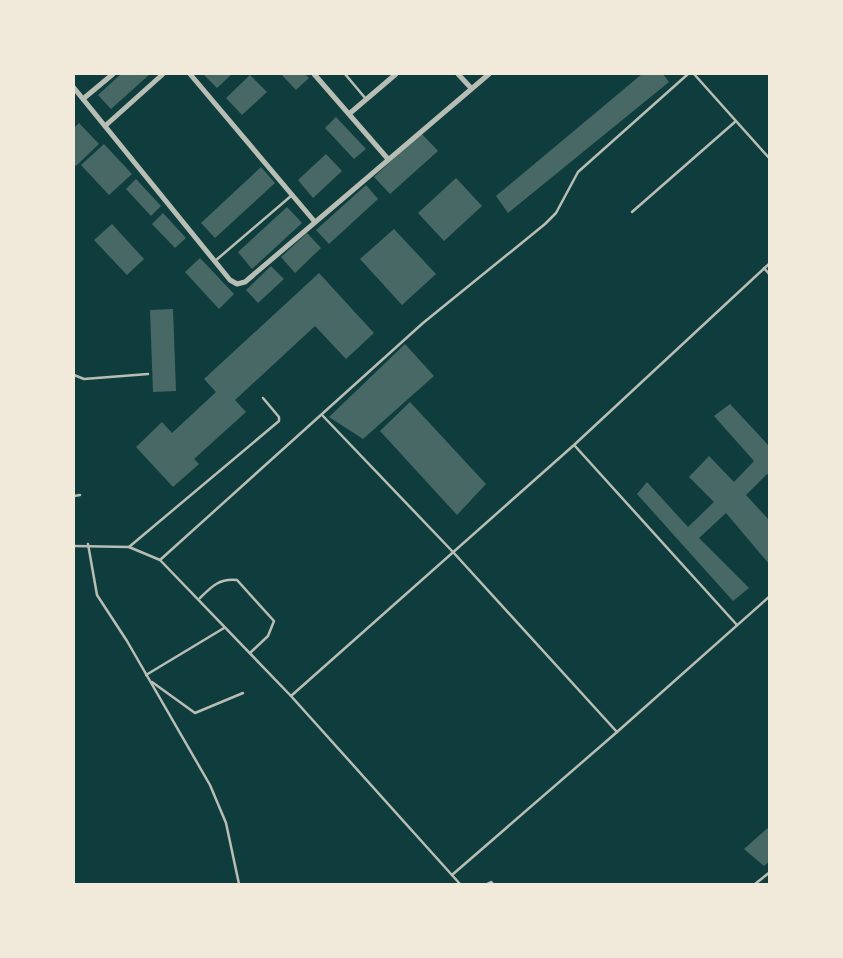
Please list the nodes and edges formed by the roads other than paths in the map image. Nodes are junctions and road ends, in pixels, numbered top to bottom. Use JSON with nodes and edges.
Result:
{"nodes":[{"id":1,"x":113,"y":74,"type":"edge"},
{"id":2,"x":163,"y":74,"type":"edge"},
{"id":3,"x":190,"y":74,"type":"edge"},
{"id":4,"x":314,"y":74,"type":"edge"},
{"id":5,"x":345,"y":74,"type":"edge"},
{"id":6,"x":396,"y":74,"type":"edge"},
{"id":7,"x":458,"y":74,"type":"edge"},
{"id":8,"x":489,"y":74,"type":"edge"},
{"id":9,"x":688,"y":74,"type":"edge"},
{"id":10,"x":694,"y":74,"type":"edge"},
{"id":11,"x":74,"y":88,"type":"edge"},
{"id":12,"x":471,"y":88,"type":"junction"},
{"id":13,"x":83,"y":99,"type":"junction"},
{"id":14,"x":366,"y":99,"type":"junction"},
{"id":15,"x":349,"y":114,"type":"junction"},
{"id":16,"x":736,"y":121,"type":"junction"},
{"id":17,"x":105,"y":126,"type":"junction"},
{"id":18,"x":388,"y":159,"type":"junction"},
{"id":19,"x":769,"y":159,"type":"edge"},
{"id":20,"x":291,"y":196,"type":"junction"},
{"id":21,"x":632,"y":212,"type":"dead end"},
{"id":22,"x":315,"y":222,"type":"junction"},
{"id":23,"x":215,"y":261,"type":"junction"},
{"id":24,"x":769,"y":263,"type":"edge"},
{"id":25,"x":764,"y":268,"type":"junction"},
{"id":26,"x":769,"y":275,"type":"edge"},
{"id":27,"x":148,"y":374,"type":"dead end"},
{"id":28,"x":74,"y":375,"type":"edge"},
{"id":29,"x":263,"y":398,"type":"dead end"},
{"id":30,"x":322,"y":415,"type":"junction"},
{"id":31,"x":574,"y":445,"type":"junction"},
{"id":32,"x":80,"y":495,"type":"dead end"},
{"id":33,"x":74,"y":496,"type":"edge"},
{"id":34,"x":88,"y":544,"type":"junction"},
{"id":35,"x":74,"y":546,"type":"edge"},
{"id":36,"x":129,"y":547,"type":"junction"},
{"id":37,"x":453,"y":552,"type":"junction"},
{"id":38,"x":160,"y":560,"type":"junction"},
{"id":39,"x":769,"y":596,"type":"edge"},
{"id":40,"x":199,"y":599,"type":"junction"},
{"id":41,"x":737,"y":625,"type":"junction"},
{"id":42,"x":225,"y":627,"type":"junction"},
{"id":43,"x":250,"y":653,"type":"junction"},
{"id":44,"x":146,"y":675,"type":"junction"},
{"id":45,"x":149,"y":680,"type":"junction"},
{"id":46,"x":243,"y":692,"type":"dead end"},
{"id":47,"x":291,"y":696,"type":"junction"},
{"id":48,"x":617,"y":732,"type":"junction"},
{"id":49,"x":769,"y":872,"type":"edge"},
{"id":50,"x":452,"y":875,"type":"junction"},
{"id":51,"x":239,"y":884,"type":"edge"},
{"id":52,"x":460,"y":884,"type":"edge"},
{"id":53,"x":487,"y":884,"type":"edge"},
{"id":54,"x":493,"y":884,"type":"edge"},
{"id":55,"x":755,"y":884,"type":"edge"}],
"edges":[{"from":1,"to":13,"type":"street"},
{"from":2,"to":17,"type":"street"},
{"from":3,"to":20,"type":"street"},
{"from":4,"to":15,"type":"street"},
{"from":5,"to":14,"type":"lane"},
{"from":6,"to":14,"type":"street"},
{"from":7,"to":12,"type":"street"},
{"from":8,"to":12,"type":"street"},
{"from":9,"to":30,"type":"lane"},
{"from":10,"to":16,"type":"lane"},
{"from":11,"to":13,"type":"street"},
{"from":12,"to":18,"type":"street"},
{"from":13,"to":17,"type":"street"},
{"from":14,"to":15,"type":"street"},
{"from":15,"to":18,"type":"street"},
{"from":16,"to":19,"type":"lane"},
{"from":16,"to":21,"type":"lane"},
{"from":17,"to":23,"type":"street"},
{"from":18,"to":22,"type":"street"},
{"from":20,"to":22,"type":"street"},
{"from":20,"to":23,"type":"lane"},
{"from":22,"to":23,"type":"street"},
{"from":24,"to":25,"type":"lane"},
{"from":25,"to":26,"type":"lane"},
{"from":25,"to":31,"type":"lane"},
{"from":27,"to":28,"type":"lane"},
{"from":29,"to":36,"type":"lane"},
{"from":30,"to":37,"type":"lane"},
{"from":30,"to":38,"type":"lane"},
{"from":31,"to":37,"type":"lane"},
{"from":31,"to":41,"type":"lane"},
{"from":32,"to":33,"type":"lane"},
{"from":34,"to":35,"type":"lane"},
{"from":34,"to":36,"type":"lane"},
{"from":34,"to":44,"type":"lane"},
{"from":36,"to":38,"type":"lane"},
{"from":37,"to":47,"type":"lane"},
{"from":37,"to":48,"type":"lane"},
{"from":38,"to":40,"type":"lane"},
{"from":39,"to":41,"type":"lane"},
{"from":40,"to":42,"type":"lane"},
{"from":40,"to":43,"type":"lane"},
{"from":41,"to":48,"type":"lane"},
{"from":42,"to":43,"type":"lane"},
{"from":42,"to":44,"type":"lane"},
{"from":43,"to":47,"type":"lane"},
{"from":44,"to":45,"type":"lane"},
{"from":45,"to":46,"type":"lane"},
{"from":45,"to":51,"type":"lane"},
{"from":47,"to":50,"type":"lane"},
{"from":48,"to":50,"type":"lane"},
{"from":49,"to":55,"type":"lane"},
{"from":50,"to":52,"type":"lane"},
{"from":53,"to":54,"type":"lane"}]}
